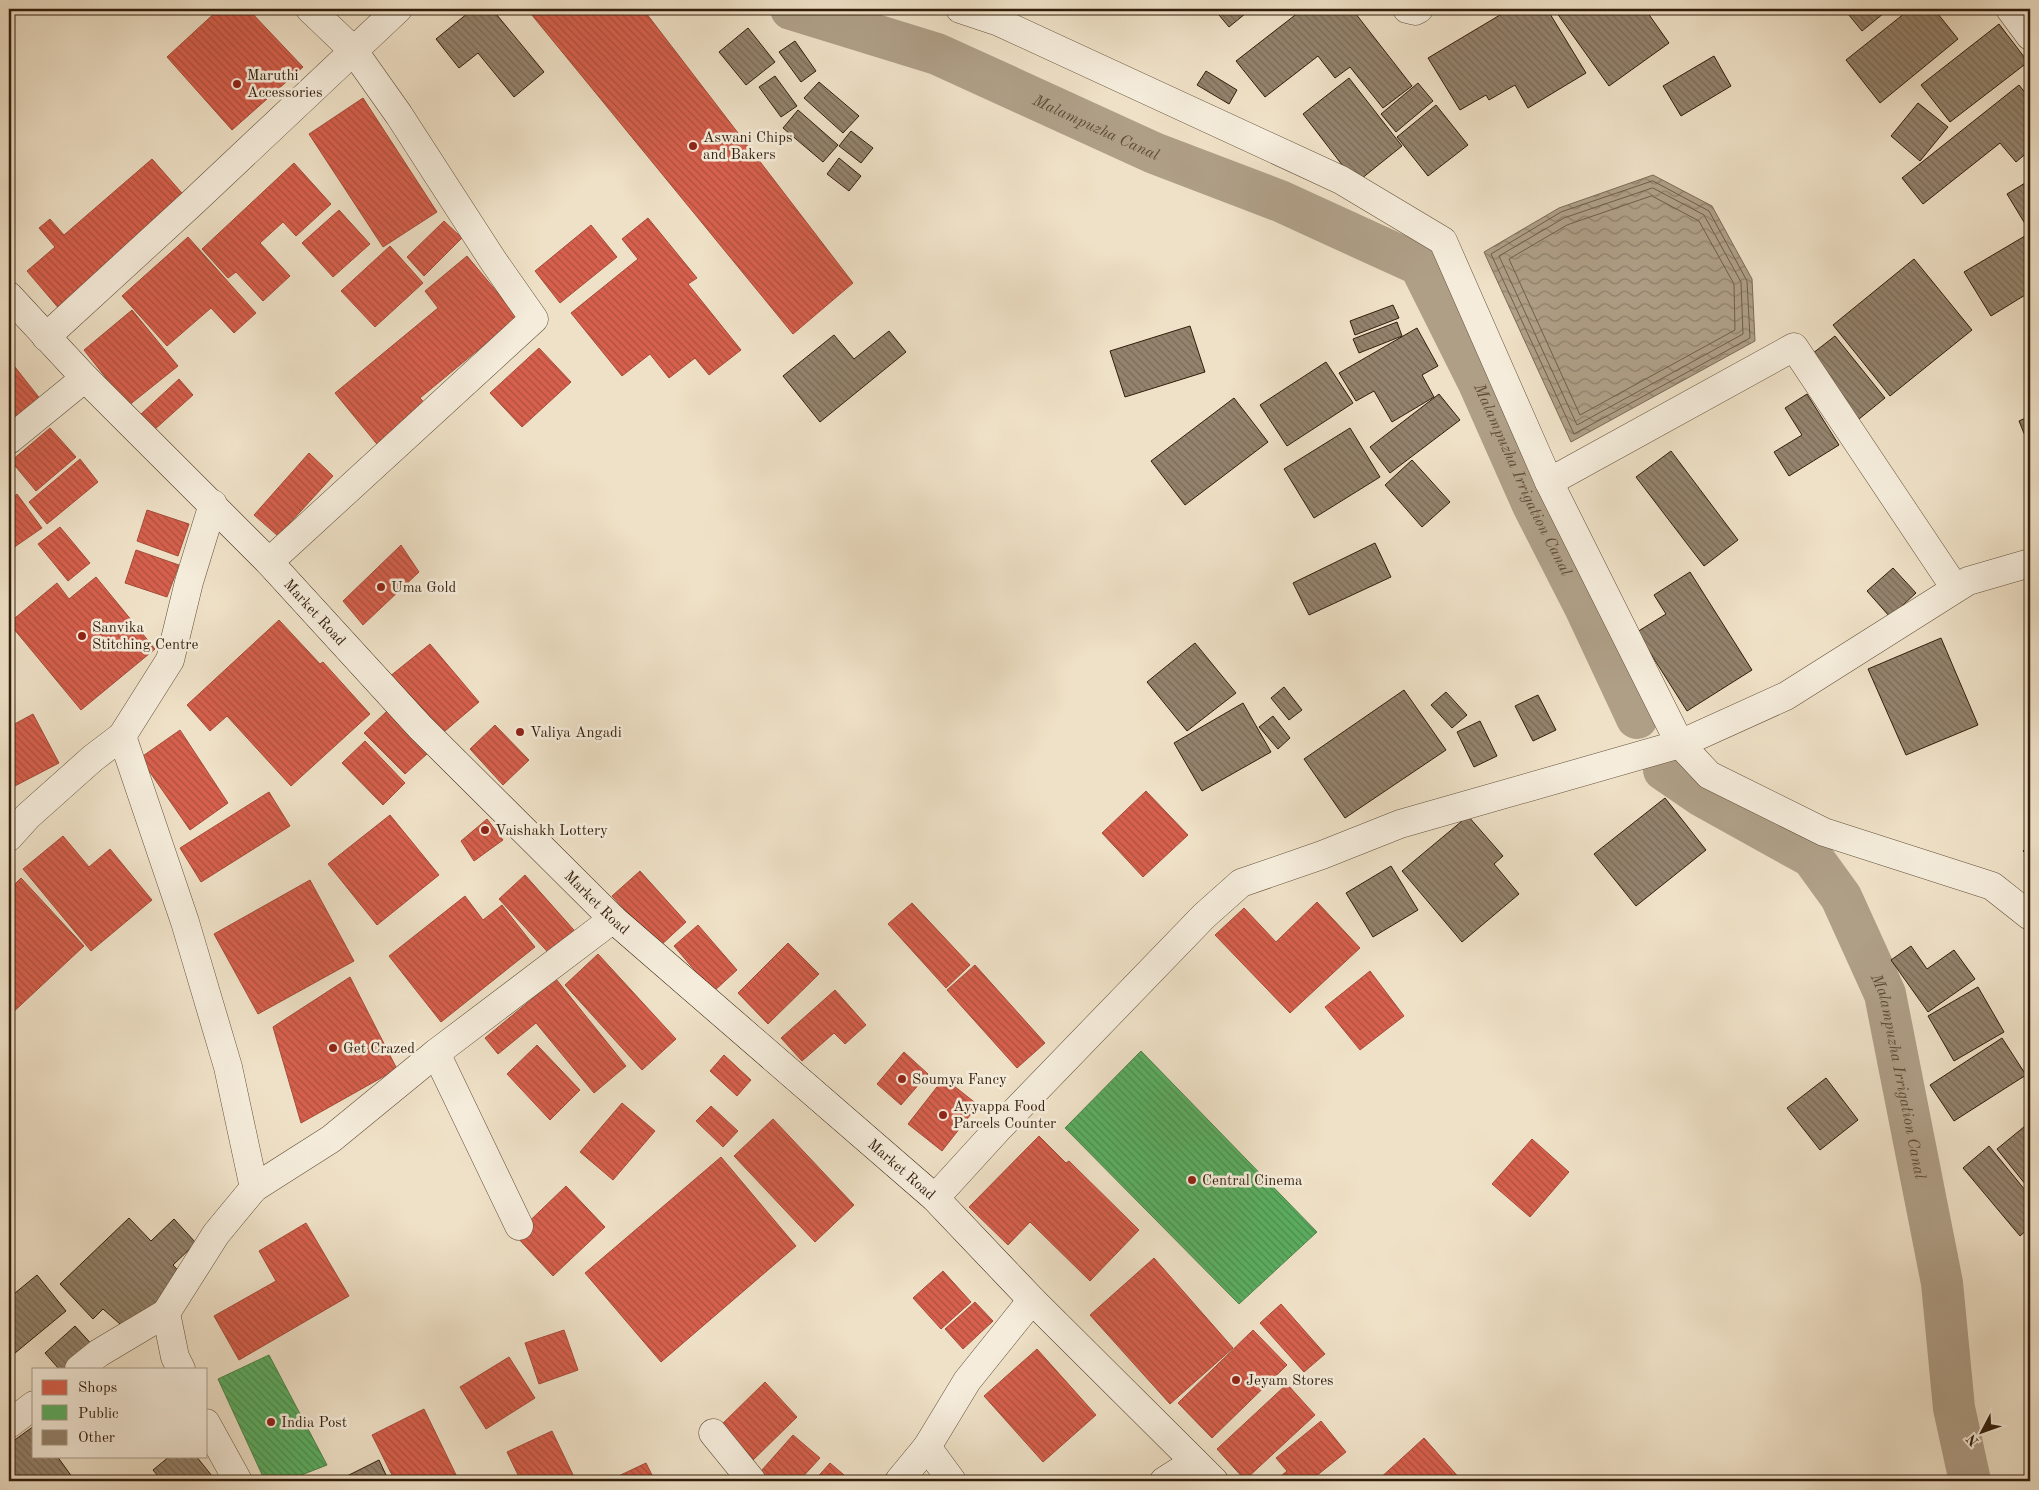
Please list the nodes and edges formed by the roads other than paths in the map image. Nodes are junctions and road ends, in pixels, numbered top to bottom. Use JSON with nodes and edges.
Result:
{"nodes":[{"id":1,"x":310,"y":9,"type":"edge"},
{"id":2,"x":398,"y":9,"type":"edge"},
{"id":3,"x":960,"y":9,"type":"edge"},
{"id":4,"x":1407,"y":9,"type":"edge"},
{"id":5,"x":1419,"y":9,"type":"edge"},
{"id":6,"x":2010,"y":9,"type":"edge"},
{"id":7,"x":1009,"y":16,"type":"edge"},
{"id":8,"x":2030,"y":36,"type":"edge"},
{"id":9,"x":353,"y":50,"type":"junction"},
{"id":10,"x":9,"y":296,"type":"edge"},
{"id":11,"x":46,"y":337,"type":"junction"},
{"id":12,"x":85,"y":378,"type":"junction"},
{"id":13,"x":9,"y":440,"type":"edge"},
{"id":14,"x":1549,"y":482,"type":"junction"},
{"id":15,"x":212,"y":504,"type":"junction"},
{"id":16,"x":269,"y":562,"type":"junction"},
{"id":17,"x":2030,"y":564,"type":"edge"},
{"id":18,"x":1955,"y":588,"type":"junction"},
{"id":19,"x":122,"y":736,"type":"junction"},
{"id":20,"x":1680,"y":744,"type":"junction"},
{"id":21,"x":9,"y":837,"type":"edge"},
{"id":22,"x":2030,"y":916,"type":"edge"},
{"id":23,"x":612,"y":920,"type":"junction"},
{"id":24,"x":436,"y":1053,"type":"junction"},
{"id":25,"x":254,"y":1188,"type":"junction"},
{"id":26,"x":936,"y":1198,"type":"junction"},
{"id":27,"x":519,"y":1226,"type":"dead end"},
{"id":28,"x":1032,"y":1300,"type":"junction"},
{"id":29,"x":166,"y":1313,"type":"junction"},
{"id":30,"x":80,"y":1368,"type":"edge"},
{"id":31,"x":180,"y":1368,"type":"edge"},
{"id":32,"x":32,"y":1407,"type":"edge"},
{"id":33,"x":9,"y":1424,"type":"edge"},
{"id":34,"x":208,"y":1427,"type":"edge"},
{"id":35,"x":713,"y":1433,"type":"dead end"},
{"id":36,"x":928,"y":1447,"type":"junction"},
{"id":37,"x":1194,"y":1462,"type":"junction"},
{"id":38,"x":238,"y":1481,"type":"edge"},
{"id":39,"x":752,"y":1481,"type":"edge"},
{"id":40,"x":899,"y":1481,"type":"edge"},
{"id":41,"x":952,"y":1481,"type":"edge"},
{"id":42,"x":1164,"y":1481,"type":"edge"},
{"id":43,"x":1214,"y":1481,"type":"edge"}],
"edges":[{"from":1,"to":9,"type":"street"},
{"from":2,"to":9,"type":"street"},
{"from":3,"to":7,"type":"street"},
{"from":4,"to":5,"type":"street"},
{"from":6,"to":8,"type":"street"},
{"from":7,"to":14,"type":"street"},
{"from":9,"to":11,"type":"street"},
{"from":9,"to":16,"type":"street"},
{"from":10,"to":11,"type":"street","name":"Market Road"},
{"from":11,"to":12,"type":"street","name":"Market Road"},
{"from":12,"to":13,"type":"street"},
{"from":12,"to":15,"type":"street","name":"Market Road"},
{"from":14,"to":18,"type":"street"},
{"from":14,"to":20,"type":"street"},
{"from":15,"to":16,"type":"street","name":"Market Road"},
{"from":15,"to":19,"type":"street"},
{"from":16,"to":23,"type":"street","name":"Market Road"},
{"from":17,"to":18,"type":"street"},
{"from":18,"to":20,"type":"street"},
{"from":19,"to":21,"type":"street"},
{"from":19,"to":25,"type":"street"},
{"from":20,"to":22,"type":"street"},
{"from":20,"to":26,"type":"street"},
{"from":23,"to":24,"type":"street"},
{"from":23,"to":26,"type":"street","name":"Market Road"},
{"from":24,"to":25,"type":"street"},
{"from":24,"to":27,"type":"street"},
{"from":25,"to":29,"type":"street"},
{"from":26,"to":28,"type":"street","name":"Market Road"},
{"from":28,"to":36,"type":"street"},
{"from":28,"to":37,"type":"street","name":"Market Road"},
{"from":29,"to":30,"type":"street"},
{"from":29,"to":31,"type":"street"},
{"from":32,"to":33,"type":"street"},
{"from":34,"to":38,"type":"street"},
{"from":35,"to":39,"type":"street"},
{"from":36,"to":40,"type":"street"},
{"from":36,"to":41,"type":"street"},
{"from":37,"to":42,"type":"street"},
{"from":37,"to":43,"type":"street","name":"Market Road"}]}
